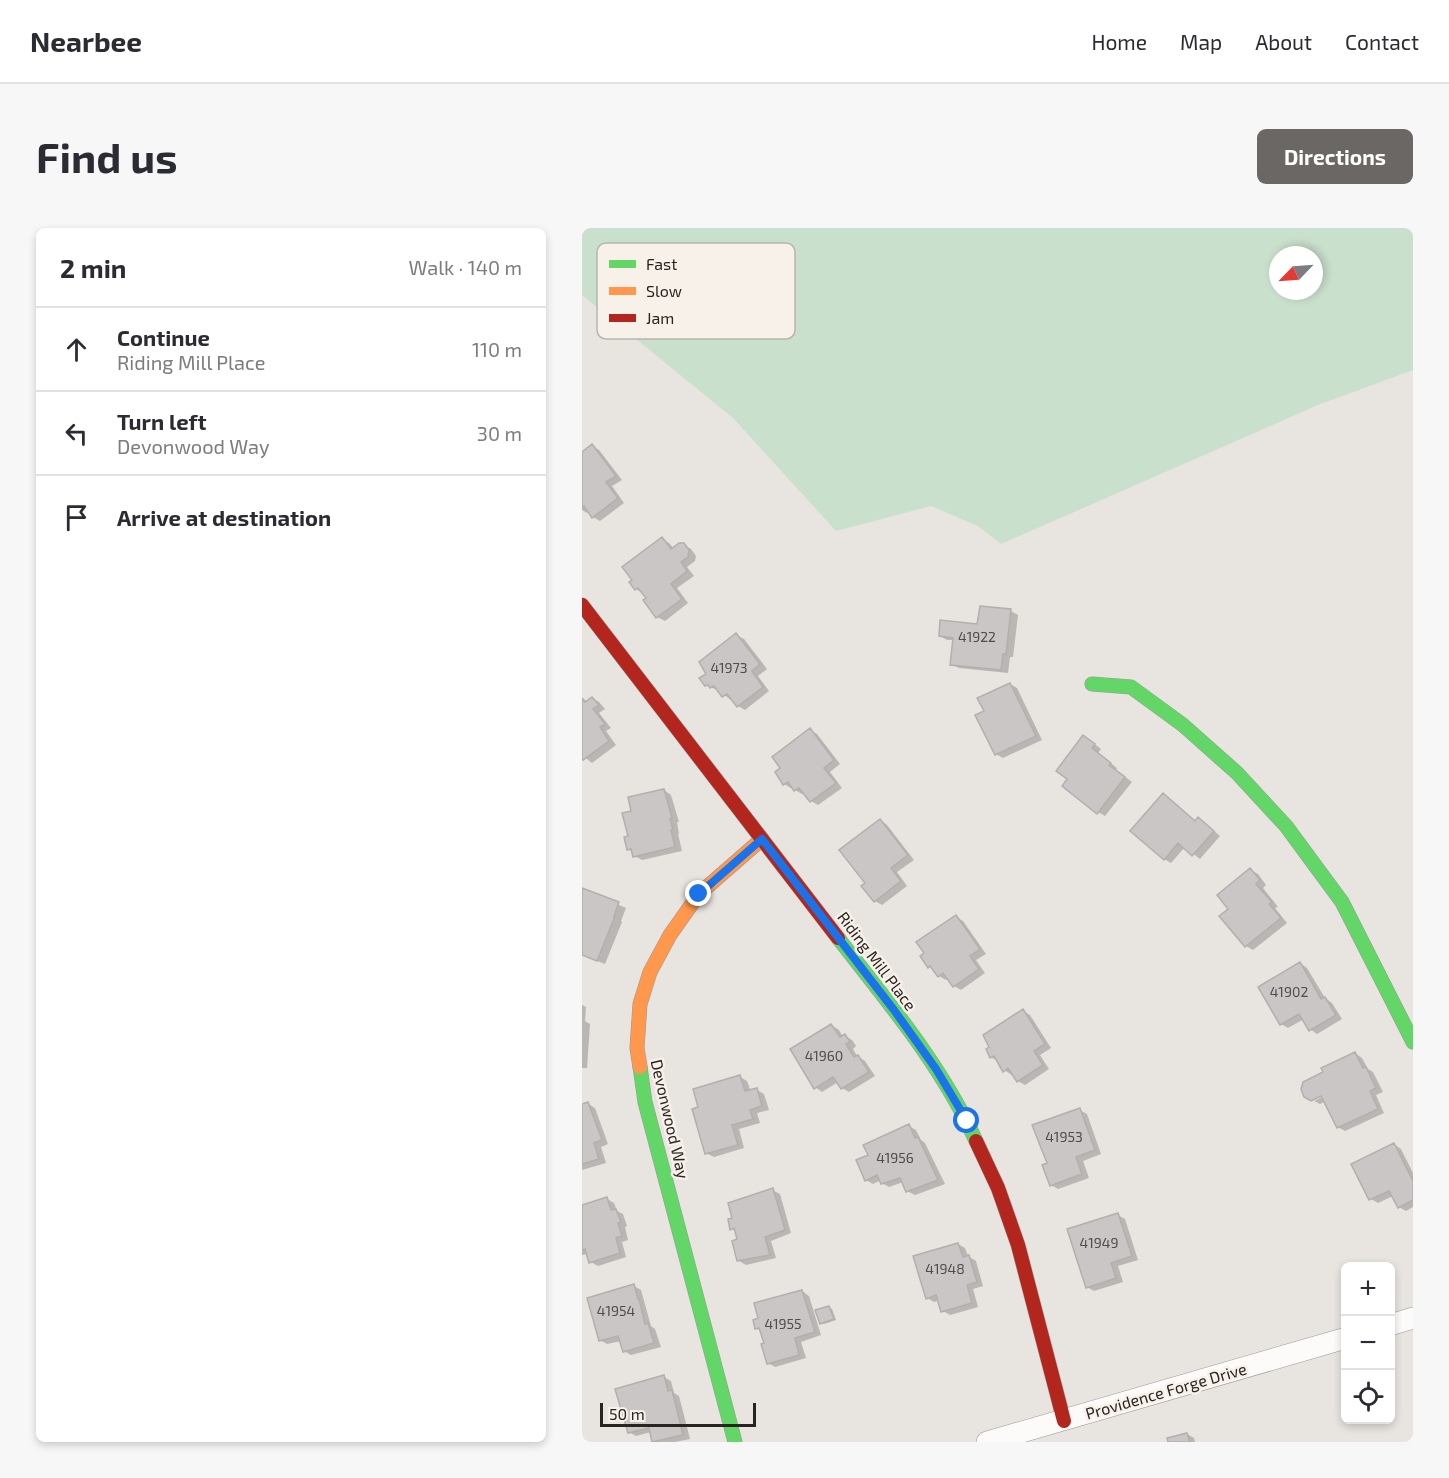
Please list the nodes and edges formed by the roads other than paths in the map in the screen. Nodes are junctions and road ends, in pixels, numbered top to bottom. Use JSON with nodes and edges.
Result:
{"nodes":[{"id":1,"x":582,"y":605,"type":"edge"},
{"id":2,"x":1092,"y":684,"type":"dead end"},
{"id":3,"x":762,"y":839,"type":"junction"},
{"id":4,"x":1413,"y":1042,"type":"edge"},
{"id":5,"x":1413,"y":1318,"type":"edge"},
{"id":6,"x":1395,"y":1323,"type":"edge"},
{"id":7,"x":1341,"y":1339,"type":"edge"},
{"id":8,"x":1064,"y":1421,"type":"junction"},
{"id":9,"x":735,"y":1442,"type":"edge"},
{"id":10,"x":987,"y":1442,"type":"edge"}],
"edges":[{"from":1,"to":3,"type":"street","name":"Riding Mill Place"},
{"from":2,"to":4,"type":"street"},
{"from":3,"to":8,"type":"street","name":"Riding Mill Place"},
{"from":3,"to":9,"type":"street","name":"Devonwood Way"},
{"from":5,"to":6,"type":"street"},
{"from":7,"to":8,"type":"street","name":"Providence Forge Drive"},
{"from":8,"to":10,"type":"street","name":"Providence Forge Drive"}]}
